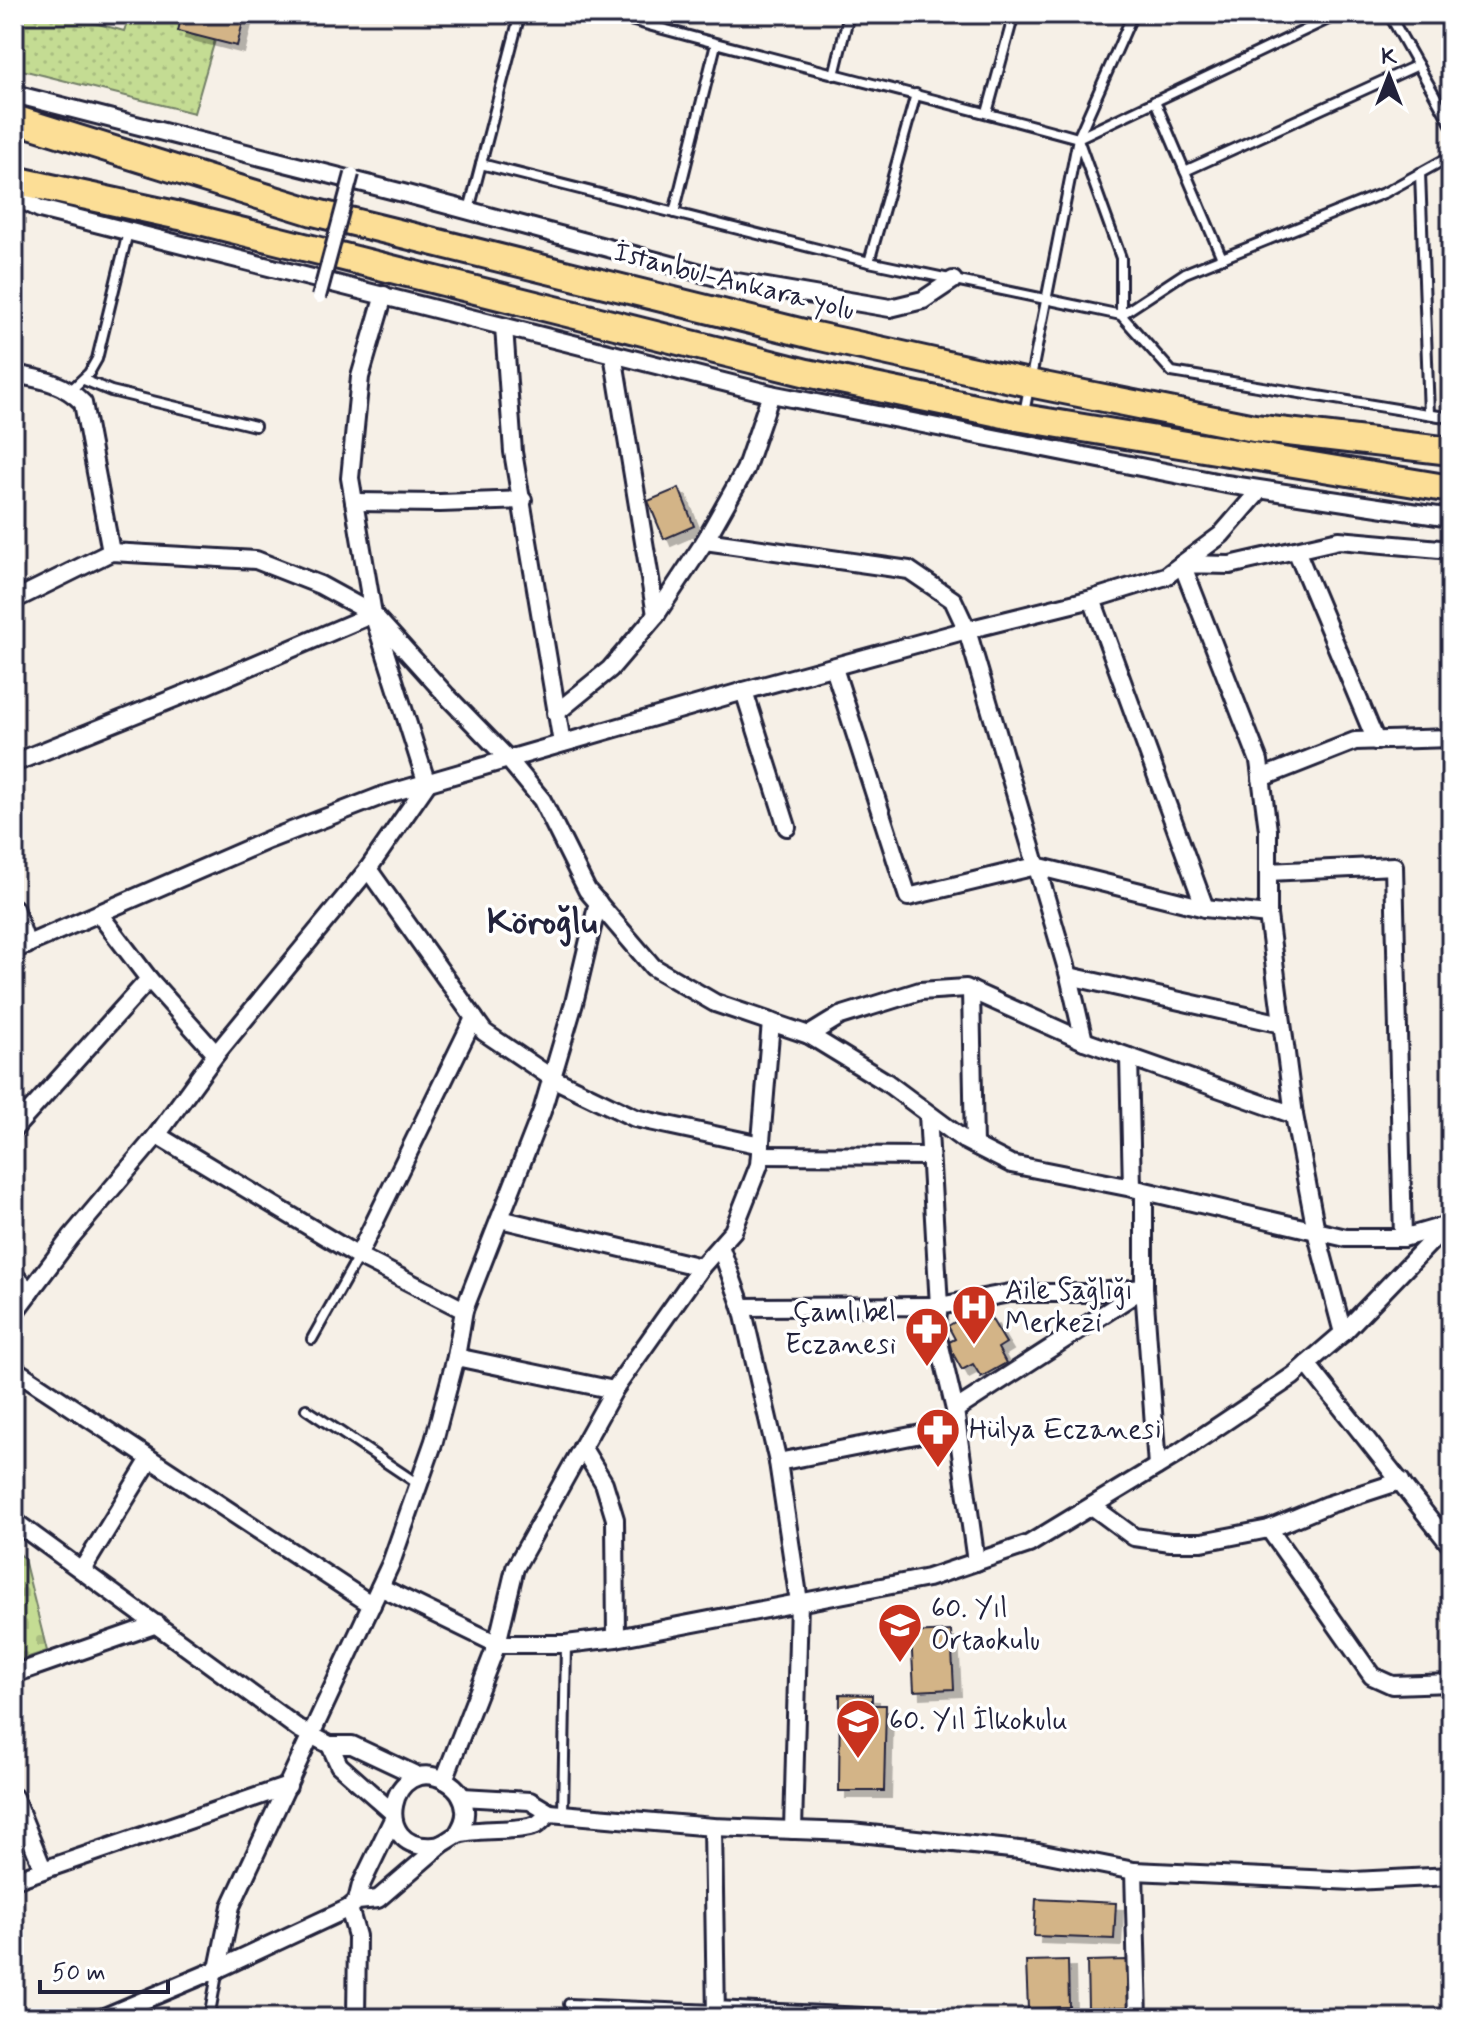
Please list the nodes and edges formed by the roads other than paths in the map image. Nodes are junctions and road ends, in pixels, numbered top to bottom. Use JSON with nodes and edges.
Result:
{"nodes":[{"id":1,"x":520,"y":14,"type":"edge"},
{"id":2,"x":609,"y":14,"type":"edge"},
{"id":3,"x":849,"y":14,"type":"edge"},
{"id":4,"x":1014,"y":14,"type":"edge"},
{"id":5,"x":1133,"y":14,"type":"edge"},
{"id":6,"x":1339,"y":14,"type":"edge"},
{"id":7,"x":1389,"y":14,"type":"edge"},
{"id":8,"x":716,"y":44,"type":"junction"},
{"id":9,"x":1418,"y":65,"type":"junction"},
{"id":10,"x":834,"y":75,"type":"junction"},
{"id":11,"x":14,"y":94,"type":"edge"},
{"id":12,"x":916,"y":94,"type":"junction"},
{"id":13,"x":1155,"y":101,"type":"junction"},
{"id":14,"x":987,"y":113,"type":"junction"},
{"id":15,"x":14,"y":119,"type":"edge"},
{"id":16,"x":1451,"y":124,"type":"edge"},
{"id":17,"x":1078,"y":138,"type":"junction"},
{"id":18,"x":1451,"y":156,"type":"edge"},
{"id":19,"x":481,"y":164,"type":"junction"},
{"id":20,"x":1185,"y":171,"type":"junction"},
{"id":21,"x":1420,"y":173,"type":"junction"},
{"id":22,"x":352,"y":174,"type":"dead end"},
{"id":23,"x":14,"y":180,"type":"edge"},
{"id":24,"x":14,"y":196,"type":"edge"},
{"id":25,"x":469,"y":210,"type":"junction"},
{"id":26,"x":674,"y":213,"type":"junction"},
{"id":27,"x":128,"y":232,"type":"junction"},
{"id":28,"x":1222,"y":258,"type":"junction"},
{"id":29,"x":869,"y":262,"type":"junction"},
{"id":30,"x":953,"y":280,"type":"junction"},
{"id":31,"x":384,"y":295,"type":"junction"},
{"id":32,"x":319,"y":297,"type":"dead end"},
{"id":33,"x":1044,"y":300,"type":"junction"},
{"id":34,"x":1121,"y":315,"type":"junction"},
{"id":35,"x":504,"y":327,"type":"junction"},
{"id":36,"x":613,"y":354,"type":"junction"},
{"id":37,"x":14,"y":374,"type":"edge"},
{"id":38,"x":1029,"y":383,"type":"junction"},
{"id":39,"x":77,"y":385,"type":"junction"},
{"id":40,"x":771,"y":394,"type":"junction"},
{"id":41,"x":1429,"y":414,"type":"junction"},
{"id":42,"x":1023,"y":418,"type":"junction"},
{"id":43,"x":1451,"y":418,"type":"edge"},
{"id":44,"x":255,"y":426,"type":"dead end"},
{"id":45,"x":1451,"y":451,"type":"edge"},
{"id":46,"x":1451,"y":489,"type":"edge"},
{"id":47,"x":1260,"y":490,"type":"junction"},
{"id":48,"x":523,"y":500,"type":"junction"},
{"id":49,"x":354,"y":502,"type":"junction"},
{"id":50,"x":1451,"y":518,"type":"edge"},
{"id":51,"x":705,"y":541,"type":"junction"},
{"id":52,"x":1296,"y":550,"type":"junction"},
{"id":53,"x":1451,"y":550,"type":"edge"},
{"id":54,"x":111,"y":552,"type":"junction"},
{"id":55,"x":1182,"y":564,"type":"junction"},
{"id":56,"x":1092,"y":599,"type":"junction"},
{"id":57,"x":14,"y":600,"type":"edge"},
{"id":58,"x":373,"y":614,"type":"junction"},
{"id":59,"x":656,"y":615,"type":"junction"},
{"id":60,"x":967,"y":630,"type":"junction"},
{"id":61,"x":834,"y":668,"type":"junction"},
{"id":62,"x":744,"y":691,"type":"junction"},
{"id":63,"x":556,"y":713,"type":"junction"},
{"id":64,"x":1451,"y":738,"type":"edge"},
{"id":65,"x":1376,"y":741,"type":"junction"},
{"id":66,"x":562,"y":743,"type":"junction"},
{"id":67,"x":509,"y":760,"type":"junction"},
{"id":68,"x":14,"y":763,"type":"edge"},
{"id":69,"x":1261,"y":778,"type":"junction"},
{"id":70,"x":427,"y":784,"type":"junction"},
{"id":71,"x":787,"y":827,"type":"dead end"},
{"id":72,"x":1036,"y":866,"type":"junction"},
{"id":73,"x":368,"y":869,"type":"junction"},
{"id":74,"x":1268,"y":872,"type":"junction"},
{"id":75,"x":598,"y":902,"type":"junction"},
{"id":76,"x":14,"y":908,"type":"edge"},
{"id":77,"x":1205,"y":908,"type":"junction"},
{"id":78,"x":100,"y":915,"type":"junction"},
{"id":79,"x":1268,"y":915,"type":"junction"},
{"id":80,"x":20,"y":947,"type":"edge"},
{"id":81,"x":1069,"y":976,"type":"junction"},
{"id":82,"x":149,"y":979,"type":"junction"},
{"id":83,"x":971,"y":990,"type":"junction"},
{"id":84,"x":474,"y":1018,"type":"junction"},
{"id":85,"x":771,"y":1022,"type":"junction"},
{"id":86,"x":1282,"y":1024,"type":"junction"},
{"id":87,"x":809,"y":1035,"type":"junction"},
{"id":88,"x":1084,"y":1041,"type":"junction"},
{"id":89,"x":216,"y":1054,"type":"junction"},
{"id":90,"x":1129,"y":1057,"type":"junction"},
{"id":91,"x":552,"y":1078,"type":"junction"},
{"id":92,"x":928,"y":1114,"type":"junction"},
{"id":93,"x":1294,"y":1115,"type":"junction"},
{"id":94,"x":14,"y":1129,"type":"edge"},
{"id":95,"x":157,"y":1135,"type":"junction"},
{"id":96,"x":974,"y":1145,"type":"junction"},
{"id":97,"x":761,"y":1150,"type":"junction"},
{"id":98,"x":930,"y":1156,"type":"junction"},
{"id":99,"x":1138,"y":1190,"type":"junction"},
{"id":100,"x":500,"y":1219,"type":"junction"},
{"id":101,"x":1448,"y":1226,"type":"edge"},
{"id":102,"x":1316,"y":1231,"type":"junction"},
{"id":103,"x":1403,"y":1238,"type":"junction"},
{"id":104,"x":720,"y":1246,"type":"junction"},
{"id":105,"x":358,"y":1256,"type":"junction"},
{"id":106,"x":701,"y":1267,"type":"junction"},
{"id":107,"x":14,"y":1275,"type":"edge"},
{"id":108,"x":1144,"y":1288,"type":"junction"},
{"id":109,"x":30,"y":1292,"type":"junction"},
{"id":110,"x":939,"y":1306,"type":"junction"},
{"id":111,"x":742,"y":1307,"type":"junction"},
{"id":112,"x":464,"y":1310,"type":"junction"},
{"id":113,"x":14,"y":1313,"type":"edge"},
{"id":114,"x":1343,"y":1333,"type":"junction"},
{"id":115,"x":312,"y":1339,"type":"dead end"},
{"id":116,"x":456,"y":1357,"type":"junction"},
{"id":117,"x":1307,"y":1364,"type":"junction"},
{"id":118,"x":14,"y":1369,"type":"edge"},
{"id":119,"x":614,"y":1390,"type":"junction"},
{"id":120,"x":306,"y":1409,"type":"dead end"},
{"id":121,"x":956,"y":1418,"type":"junction"},
{"id":122,"x":582,"y":1447,"type":"junction"},
{"id":123,"x":150,"y":1459,"type":"junction"},
{"id":124,"x":778,"y":1462,"type":"junction"},
{"id":125,"x":1157,"y":1466,"type":"junction"},
{"id":126,"x":1401,"y":1481,"type":"junction"},
{"id":127,"x":418,"y":1484,"type":"junction"},
{"id":128,"x":1092,"y":1506,"type":"junction"},
{"id":129,"x":14,"y":1521,"type":"edge"},
{"id":130,"x":1269,"y":1529,"type":"junction"},
{"id":131,"x":1451,"y":1546,"type":"edge"},
{"id":132,"x":976,"y":1562,"type":"junction"},
{"id":133,"x":82,"y":1570,"type":"junction"},
{"id":134,"x":380,"y":1587,"type":"junction"},
{"id":135,"x":799,"y":1602,"type":"junction"},
{"id":136,"x":372,"y":1605,"type":"junction"},
{"id":137,"x":157,"y":1624,"type":"junction"},
{"id":138,"x":616,"y":1638,"type":"junction"},
{"id":139,"x":497,"y":1644,"type":"junction"},
{"id":140,"x":566,"y":1644,"type":"junction"},
{"id":141,"x":14,"y":1674,"type":"edge"},
{"id":142,"x":1451,"y":1683,"type":"edge"},
{"id":143,"x":312,"y":1735,"type":"junction"},
{"id":144,"x":330,"y":1745,"type":"junction"},
{"id":145,"x":418,"y":1776,"type":"junction"},
{"id":146,"x":444,"y":1780,"type":"junction"},
{"id":147,"x":288,"y":1786,"type":"junction"},
{"id":148,"x":14,"y":1797,"type":"edge"},
{"id":149,"x":462,"y":1797,"type":"junction"},
{"id":150,"x":556,"y":1813,"type":"junction"},
{"id":151,"x":392,"y":1815,"type":"junction"},
{"id":152,"x":713,"y":1827,"type":"junction"},
{"id":153,"x":793,"y":1830,"type":"junction"},
{"id":154,"x":458,"y":1833,"type":"junction"},
{"id":155,"x":442,"y":1844,"type":"junction"},
{"id":156,"x":43,"y":1869,"type":"junction"},
{"id":157,"x":1134,"y":1871,"type":"junction"},
{"id":158,"x":1451,"y":1876,"type":"edge"},
{"id":159,"x":14,"y":1880,"type":"edge"},
{"id":160,"x":353,"y":1905,"type":"junction"},
{"id":161,"x":218,"y":1969,"type":"junction"},
{"id":162,"x":569,"y":2004,"type":"dead end"},
{"id":163,"x":716,"y":2014,"type":"edge"},
{"id":164,"x":102,"y":2018,"type":"edge"},
{"id":165,"x":209,"y":2018,"type":"edge"},
{"id":166,"x":356,"y":2018,"type":"edge"},
{"id":167,"x":886,"y":2018,"type":"edge"},
{"id":168,"x":1138,"y":2018,"type":"edge"}],
"edges":[{"from":1,"to":19,"type":"lane"},
{"from":2,"to":8,"type":"lane"},
{"from":3,"to":10,"type":"lane"},
{"from":4,"to":14,"type":"lane"},
{"from":5,"to":17,"type":"lane"},
{"from":6,"to":13,"type":"lane"},
{"from":7,"to":9,"type":"lane"},
{"from":8,"to":10,"type":"lane"},
{"from":8,"to":26,"type":"lane"},
{"from":9,"to":16,"type":"lane"},
{"from":9,"to":20,"type":"lane"},
{"from":10,"to":12,"type":"lane"},
{"from":11,"to":25,"type":"street"},
{"from":12,"to":14,"type":"lane"},
{"from":12,"to":29,"type":"lane"},
{"from":13,"to":17,"type":"lane"},
{"from":13,"to":20,"type":"lane"},
{"from":14,"to":17,"type":"lane"},
{"from":15,"to":38,"type":"highway","name":"İstanbul-Ankara yolu"},
{"from":17,"to":33,"type":"lane"},
{"from":17,"to":34,"type":"lane"},
{"from":18,"to":21,"type":"lane"},
{"from":19,"to":25,"type":"lane"},
{"from":19,"to":26,"type":"lane"},
{"from":20,"to":28,"type":"lane"},
{"from":21,"to":28,"type":"lane"},
{"from":21,"to":41,"type":"lane"},
{"from":22,"to":32,"type":"street","bridge":true},
{"from":23,"to":42,"type":"highway"},
{"from":24,"to":27,"type":"street"},
{"from":25,"to":30,"type":"street"},
{"from":26,"to":29,"type":"lane"},
{"from":27,"to":31,"type":"street"},
{"from":27,"to":39,"type":"lane"},
{"from":28,"to":34,"type":"lane"},
{"from":29,"to":30,"type":"lane"},
{"from":30,"to":33,"type":"lane"},
{"from":31,"to":35,"type":"street"},
{"from":31,"to":49,"type":"street"},
{"from":33,"to":34,"type":"lane"},
{"from":33,"to":38,"type":"lane"},
{"from":34,"to":41,"type":"lane"},
{"from":35,"to":36,"type":"street"},
{"from":35,"to":48,"type":"street"},
{"from":36,"to":40,"type":"street"},
{"from":36,"to":59,"type":"street"},
{"from":37,"to":39,"type":"street"},
{"from":38,"to":42,"type":"lane"},
{"from":38,"to":45,"type":"highway","name":"İstanbul-Ankara yolu"},
{"from":39,"to":44,"type":"lane"},
{"from":39,"to":54,"type":"street"},
{"from":40,"to":47,"type":"street"},
{"from":40,"to":51,"type":"street"},
{"from":41,"to":43,"type":"lane"},
{"from":42,"to":46,"type":"highway"},
{"from":47,"to":50,"type":"street"},
{"from":47,"to":55,"type":"street"},
{"from":48,"to":49,"type":"street"},
{"from":48,"to":63,"type":"street"},
{"from":49,"to":58,"type":"street"},
{"from":51,"to":59,"type":"street"},
{"from":51,"to":60,"type":"street"},
{"from":52,"to":53,"type":"street"},
{"from":52,"to":55,"type":"street"},
{"from":52,"to":65,"type":"street"},
{"from":54,"to":57,"type":"street"},
{"from":54,"to":58,"type":"street"},
{"from":55,"to":56,"type":"street"},
{"from":55,"to":69,"type":"street"},
{"from":56,"to":60,"type":"street"},
{"from":56,"to":77,"type":"street"},
{"from":58,"to":67,"type":"street"},
{"from":58,"to":68,"type":"street"},
{"from":58,"to":70,"type":"street"},
{"from":59,"to":63,"type":"street"},
{"from":60,"to":61,"type":"street"},
{"from":60,"to":72,"type":"street"},
{"from":61,"to":62,"type":"street"},
{"from":61,"to":72,"type":"street"},
{"from":62,"to":66,"type":"street"},
{"from":62,"to":71,"type":"street"},
{"from":63,"to":66,"type":"street"},
{"from":64,"to":65,"type":"street"},
{"from":65,"to":69,"type":"street"},
{"from":66,"to":67,"type":"street"},
{"from":67,"to":70,"type":"street"},
{"from":67,"to":75,"type":"street"},
{"from":69,"to":74,"type":"street"},
{"from":70,"to":73,"type":"street"},
{"from":70,"to":78,"type":"street"},
{"from":72,"to":77,"type":"street"},
{"from":72,"to":81,"type":"street"},
{"from":73,"to":84,"type":"street"},
{"from":73,"to":89,"type":"street"},
{"from":74,"to":79,"type":"street"},
{"from":74,"to":103,"type":"street"},
{"from":75,"to":85,"type":"street"},
{"from":75,"to":91,"type":"street"},
{"from":76,"to":80,"type":"street"},
{"from":77,"to":79,"type":"street"},
{"from":78,"to":80,"type":"street"},
{"from":78,"to":82,"type":"street"},
{"from":79,"to":86,"type":"street"},
{"from":81,"to":86,"type":"street"},
{"from":81,"to":88,"type":"street"},
{"from":82,"to":89,"type":"street"},
{"from":82,"to":94,"type":"street"},
{"from":83,"to":87,"type":"street"},
{"from":83,"to":88,"type":"street"},
{"from":83,"to":96,"type":"street"},
{"from":84,"to":91,"type":"street"},
{"from":84,"to":105,"type":"street"},
{"from":85,"to":87,"type":"street"},
{"from":85,"to":97,"type":"street"},
{"from":86,"to":93,"type":"street"},
{"from":87,"to":92,"type":"street"},
{"from":88,"to":90,"type":"street"},
{"from":89,"to":95,"type":"street"},
{"from":90,"to":93,"type":"street"},
{"from":90,"to":99,"type":"street"},
{"from":91,"to":97,"type":"street"},
{"from":91,"to":100,"type":"street"},
{"from":92,"to":96,"type":"street"},
{"from":92,"to":98,"type":"street"},
{"from":93,"to":102,"type":"street"},
{"from":95,"to":105,"type":"street"},
{"from":95,"to":109,"type":"street"},
{"from":96,"to":99,"type":"street"},
{"from":97,"to":98,"type":"street"},
{"from":97,"to":104,"type":"street"},
{"from":98,"to":110,"type":"street"},
{"from":99,"to":102,"type":"street"},
{"from":99,"to":108,"type":"street"},
{"from":100,"to":106,"type":"street"},
{"from":100,"to":112,"type":"street"},
{"from":101,"to":103,"type":"street"},
{"from":101,"to":114,"type":"street"},
{"from":102,"to":103,"type":"street"},
{"from":102,"to":114,"type":"street"},
{"from":104,"to":106,"type":"street"},
{"from":104,"to":111,"type":"street"},
{"from":105,"to":112,"type":"street"},
{"from":105,"to":115,"type":"lane"},
{"from":106,"to":119,"type":"street"},
{"from":107,"to":109,"type":"street"},
{"from":108,"to":110,"type":"street"},
{"from":108,"to":121,"type":"street"},
{"from":108,"to":125,"type":"street"},
{"from":109,"to":113,"type":"street"},
{"from":110,"to":111,"type":"street"},
{"from":110,"to":121,"type":"street"},
{"from":111,"to":124,"type":"street"},
{"from":112,"to":116,"type":"street"},
{"from":114,"to":117,"type":"street"},
{"from":116,"to":119,"type":"street"},
{"from":116,"to":127,"type":"street"},
{"from":117,"to":125,"type":"street"},
{"from":117,"to":126,"type":"street"},
{"from":118,"to":123,"type":"street"},
{"from":119,"to":122,"type":"street"},
{"from":120,"to":127,"type":"lane"},
{"from":121,"to":124,"type":"street"},
{"from":121,"to":132,"type":"street"},
{"from":122,"to":138,"type":"street"},
{"from":122,"to":139,"type":"street"},
{"from":123,"to":133,"type":"street"},
{"from":123,"to":136,"type":"street"},
{"from":124,"to":135,"type":"street"},
{"from":125,"to":128,"type":"street"},
{"from":126,"to":130,"type":"street"},
{"from":126,"to":131,"type":"street"},
{"from":127,"to":134,"type":"street"},
{"from":128,"to":130,"type":"street"},
{"from":128,"to":132,"type":"street"},
{"from":129,"to":133,"type":"street"},
{"from":130,"to":142,"type":"street"},
{"from":132,"to":135,"type":"street"},
{"from":133,"to":137,"type":"street"},
{"from":134,"to":136,"type":"street"},
{"from":134,"to":139,"type":"street"},
{"from":135,"to":138,"type":"street"},
{"from":135,"to":153,"type":"street"},
{"from":136,"to":143,"type":"street"},
{"from":137,"to":141,"type":"street"},
{"from":137,"to":143,"type":"street"},
{"from":138,"to":140,"type":"street"},
{"from":139,"to":140,"type":"street"},
{"from":139,"to":146,"type":"street"},
{"from":140,"to":150,"type":"lane"},
{"from":143,"to":144,"type":"street"},
{"from":143,"to":147,"type":"street"},
{"from":144,"to":145,"type":"street"},
{"from":144,"to":151,"type":"street"},
{"from":145,"to":146,"type":"street"},
{"from":145,"to":151,"type":"street"},
{"from":146,"to":149,"type":"street"},
{"from":147,"to":156,"type":"street"},
{"from":147,"to":161,"type":"street"},
{"from":148,"to":156,"type":"street"},
{"from":149,"to":150,"type":"street"},
{"from":149,"to":154,"type":"street"},
{"from":150,"to":152,"type":"street"},
{"from":150,"to":154,"type":"street"},
{"from":151,"to":155,"type":"street"},
{"from":151,"to":160,"type":"street"},
{"from":152,"to":153,"type":"street"},
{"from":152,"to":163,"type":"street"},
{"from":153,"to":157,"type":"street"},
{"from":154,"to":155,"type":"street"},
{"from":155,"to":160,"type":"street"},
{"from":156,"to":159,"type":"street"},
{"from":157,"to":158,"type":"street"},
{"from":157,"to":168,"type":"street"},
{"from":160,"to":161,"type":"street"},
{"from":160,"to":166,"type":"street"},
{"from":161,"to":164,"type":"street"},
{"from":161,"to":165,"type":"lane"},
{"from":162,"to":163,"type":"lane"},
{"from":163,"to":167,"type":"street"}]}
